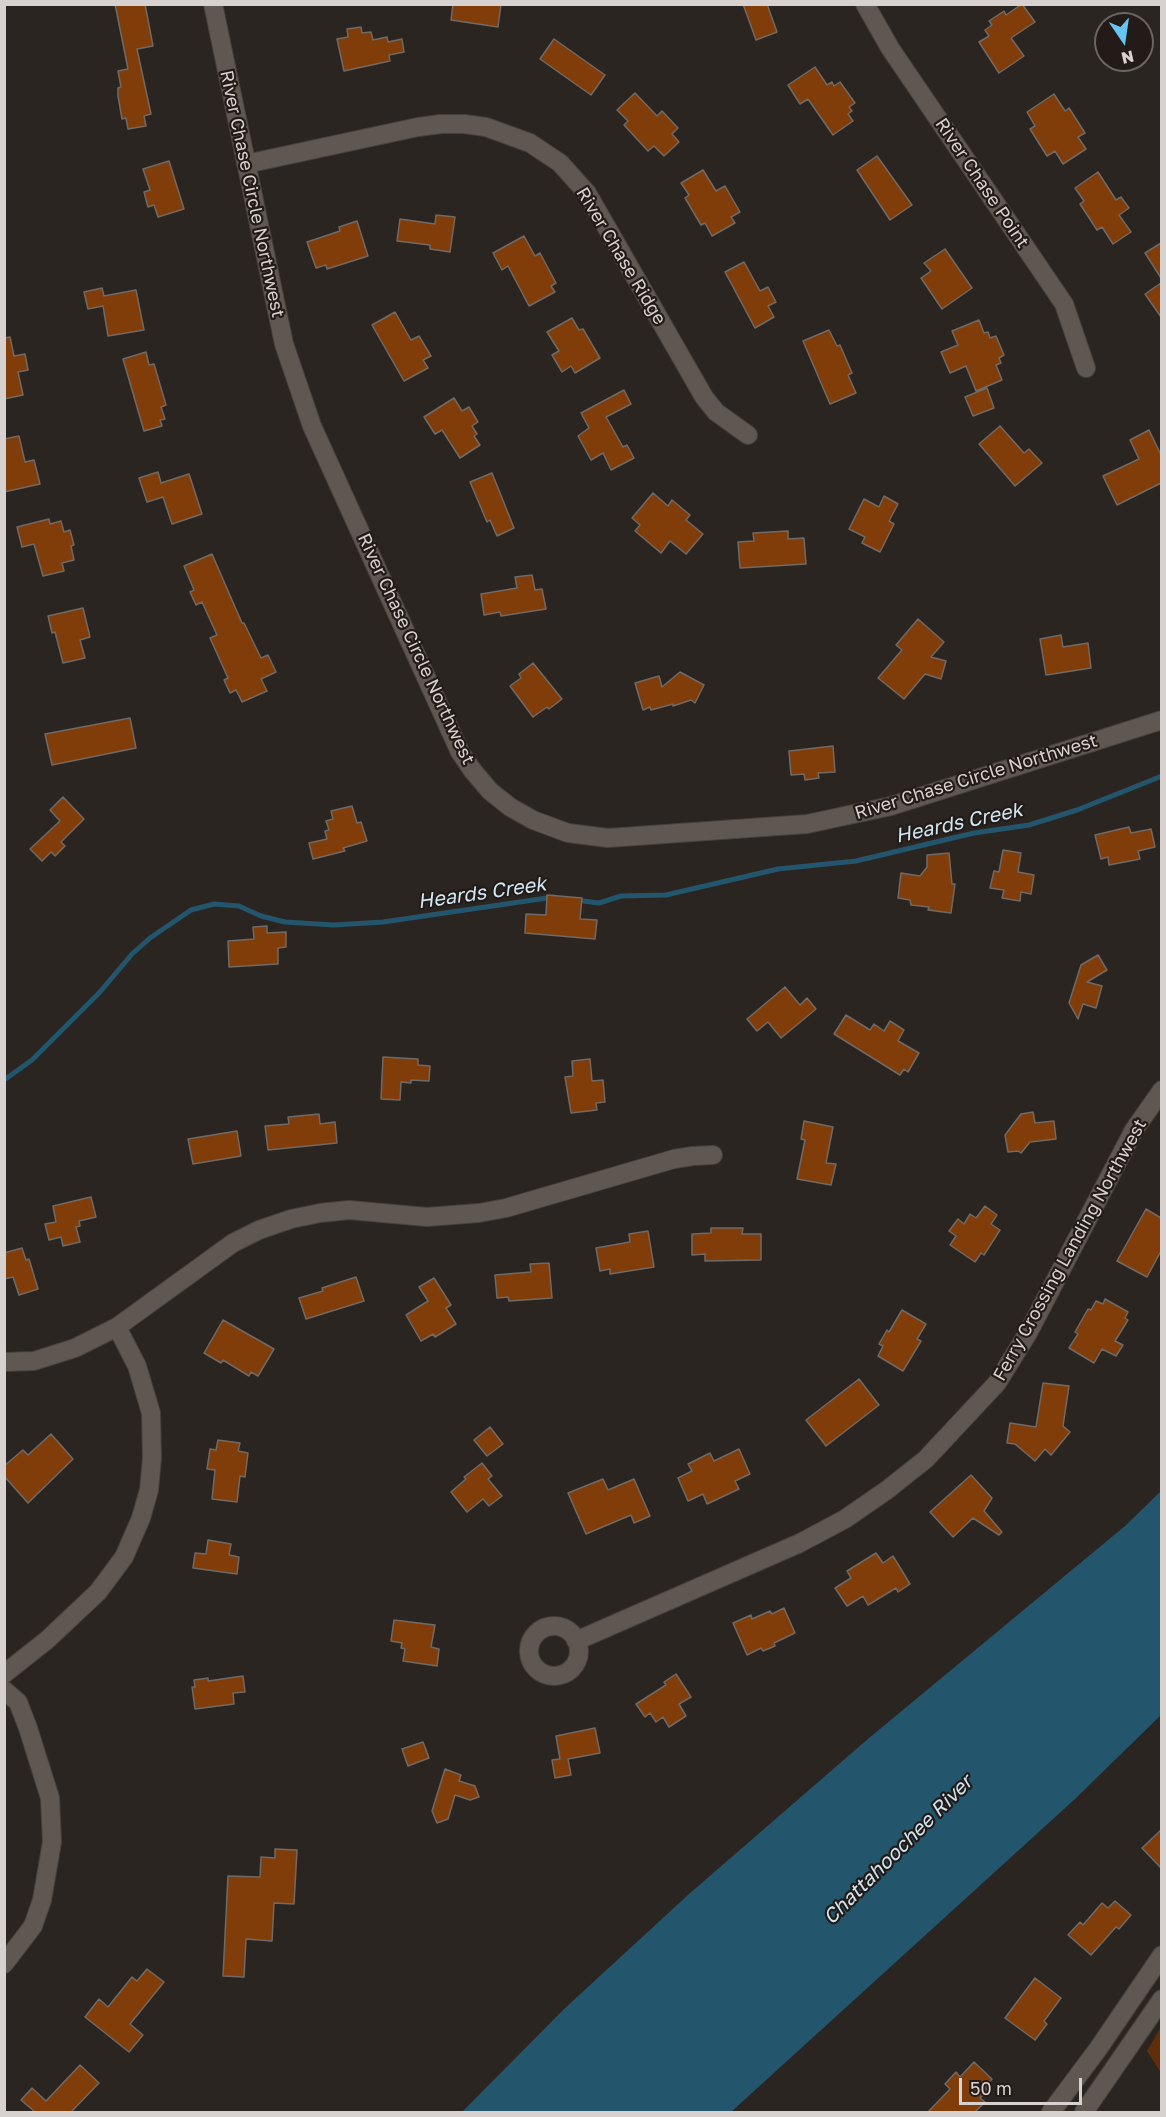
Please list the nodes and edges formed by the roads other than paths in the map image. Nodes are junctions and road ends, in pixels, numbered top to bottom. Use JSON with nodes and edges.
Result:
{"nodes":[{"id":1,"x":213,"y":4,"type":"edge"},
{"id":2,"x":865,"y":4,"type":"edge"},
{"id":3,"x":246,"y":164,"type":"junction"},
{"id":4,"x":1086,"y":368,"type":"dead end"},
{"id":5,"x":748,"y":435,"type":"dead end"},
{"id":6,"x":1161,"y":720,"type":"edge"},
{"id":7,"x":1161,"y":1090,"type":"edge"},
{"id":8,"x":713,"y":1155,"type":"dead end"},
{"id":9,"x":117,"y":1327,"type":"junction"},
{"id":10,"x":4,"y":1362,"type":"edge"},
{"id":11,"x":576,"y":1641,"type":"dead end"},
{"id":12,"x":4,"y":1674,"type":"edge"},
{"id":13,"x":4,"y":1690,"type":"edge"},
{"id":14,"x":1161,"y":1955,"type":"edge"},
{"id":15,"x":4,"y":1964,"type":"edge"},
{"id":16,"x":1161,"y":1999,"type":"edge"},
{"id":17,"x":1051,"y":2112,"type":"edge"},
{"id":18,"x":1084,"y":2112,"type":"edge"}],
"edges":[{"from":1,"to":3,"type":"street","name":"River Chase Circle Northwest"},
{"from":2,"to":4,"type":"street","name":"River Chase Point"},
{"from":3,"to":5,"type":"street","name":"River Chase Ridge"},
{"from":3,"to":6,"type":"street","name":"River Chase Circle Northwest"},
{"from":7,"to":11,"type":"street","name":"Ferry Crossing Landing Northwest"},
{"from":8,"to":9,"type":"street"},
{"from":9,"to":10,"type":"street"},
{"from":9,"to":12,"type":"street"},
{"from":13,"to":15,"type":"street"},
{"from":14,"to":17,"type":"street"},
{"from":16,"to":18,"type":"street"}]}
